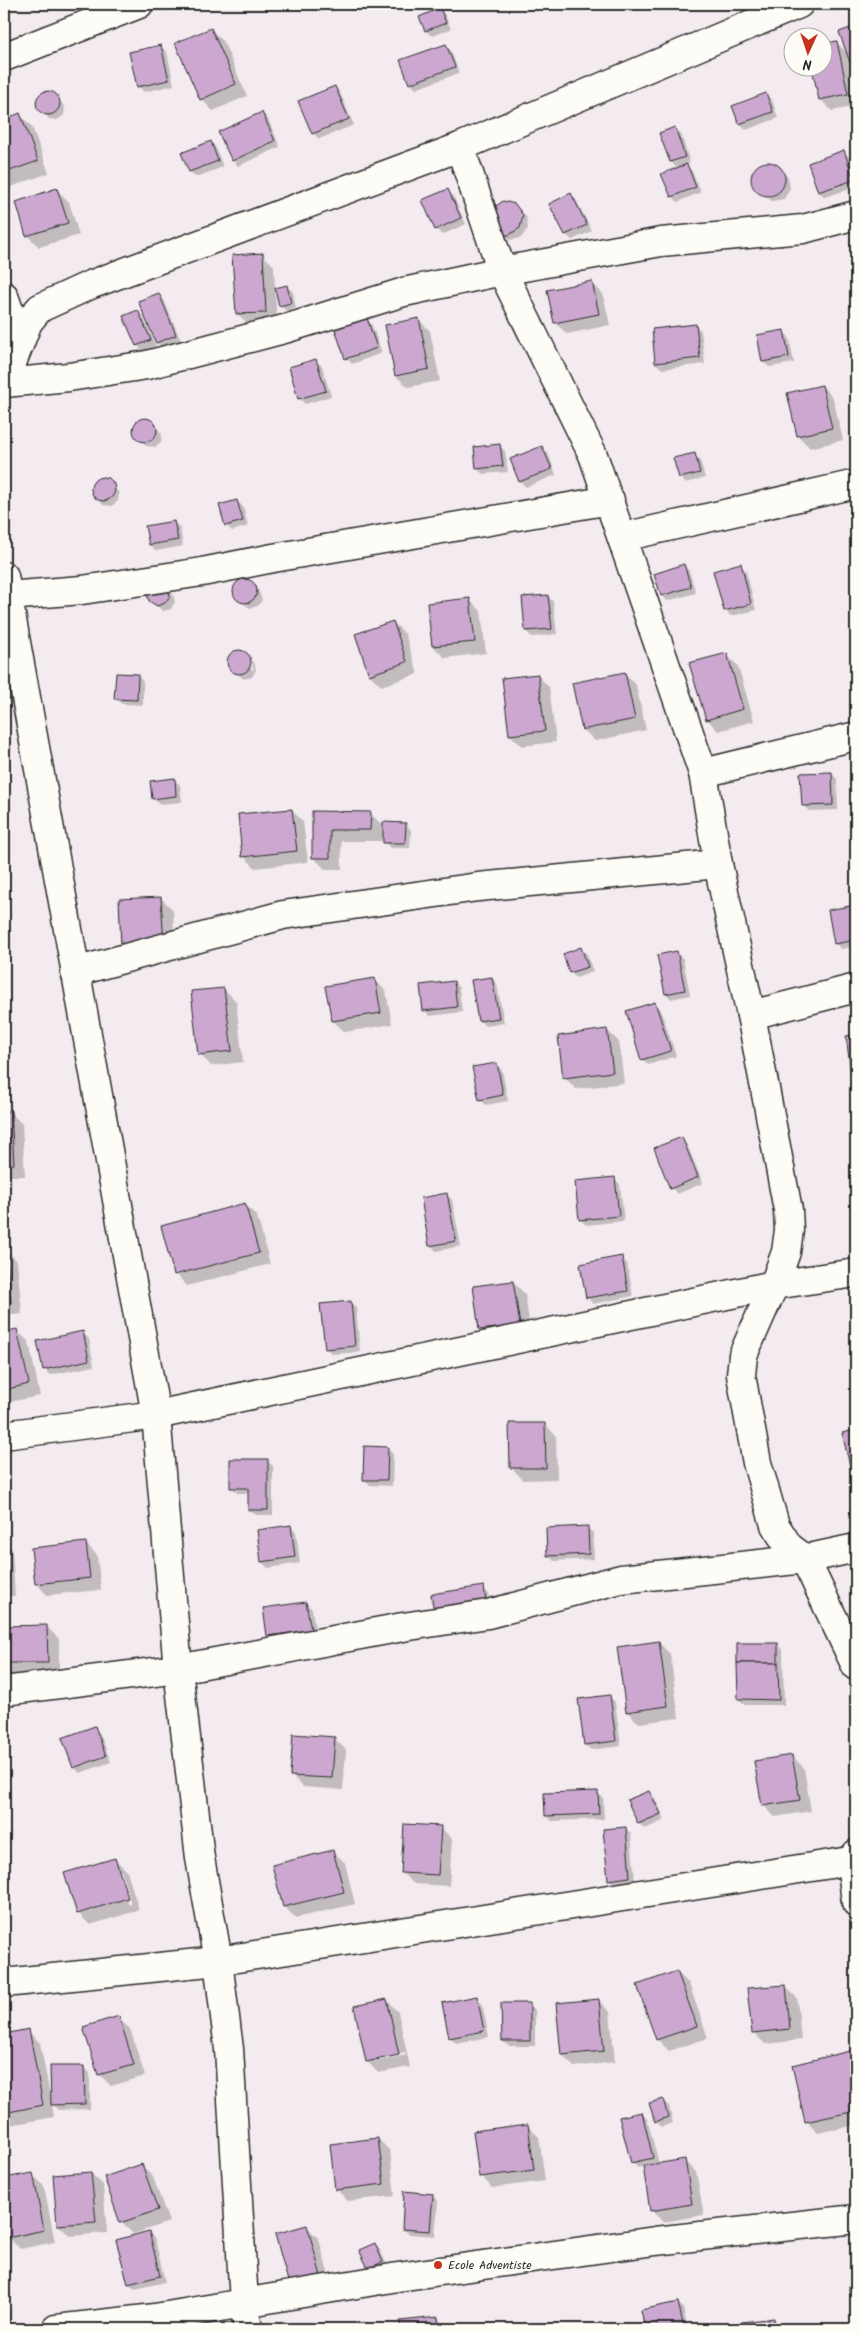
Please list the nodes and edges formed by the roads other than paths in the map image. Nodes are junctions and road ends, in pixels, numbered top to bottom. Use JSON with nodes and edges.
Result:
{"nodes":[{"id":1,"x":139,"y":4,"type":"edge"},
{"id":2,"x":799,"y":4,"type":"edge"},
{"id":3,"x":4,"y":57,"type":"edge"},
{"id":4,"x":460,"y":147,"type":"junction"},
{"id":5,"x":856,"y":215,"type":"edge"},
{"id":6,"x":502,"y":270,"type":"junction"},
{"id":7,"x":4,"y":296,"type":"edge"},
{"id":8,"x":20,"y":342,"type":"junction"},
{"id":9,"x":4,"y":383,"type":"edge"},
{"id":10,"x":856,"y":484,"type":"edge"},
{"id":11,"x":610,"y":500,"type":"junction"},
{"id":12,"x":623,"y":538,"type":"junction"},
{"id":13,"x":6,"y":586,"type":"edge"},
{"id":14,"x":856,"y":736,"type":"edge"},
{"id":15,"x":703,"y":773,"type":"junction"},
{"id":16,"x":718,"y":864,"type":"junction"},
{"id":17,"x":75,"y":972,"type":"junction"},
{"id":18,"x":856,"y":988,"type":"edge"},
{"id":19,"x":751,"y":1015,"type":"junction"},
{"id":20,"x":856,"y":1273,"type":"edge"},
{"id":21,"x":774,"y":1285,"type":"junction"},
{"id":22,"x":156,"y":1415,"type":"junction"},
{"id":23,"x":4,"y":1435,"type":"edge"},
{"id":24,"x":856,"y":1548,"type":"edge"},
{"id":25,"x":805,"y":1559,"type":"junction"},
{"id":26,"x":856,"y":1666,"type":"edge"},
{"id":27,"x":178,"y":1670,"type":"junction"},
{"id":28,"x":4,"y":1691,"type":"edge"},
{"id":29,"x":854,"y":1858,"type":"edge"},
{"id":30,"x":856,"y":1902,"type":"edge"},
{"id":31,"x":218,"y":1961,"type":"junction"},
{"id":32,"x":4,"y":1983,"type":"edge"},
{"id":33,"x":856,"y":2219,"type":"edge"},
{"id":34,"x":246,"y":2316,"type":"edge"},
{"id":35,"x":56,"y":2329,"type":"edge"}],
"edges":[{"from":1,"to":3,"type":"street"},
{"from":2,"to":4,"type":"street"},
{"from":4,"to":6,"type":"street"},
{"from":4,"to":8,"type":"street"},
{"from":5,"to":6,"type":"street"},
{"from":6,"to":9,"type":"street"},
{"from":6,"to":11,"type":"street"},
{"from":7,"to":8,"type":"street"},
{"from":8,"to":9,"type":"street"},
{"from":10,"to":12,"type":"street"},
{"from":11,"to":12,"type":"street"},
{"from":11,"to":13,"type":"street"},
{"from":12,"to":15,"type":"street"},
{"from":13,"to":17,"type":"street"},
{"from":14,"to":15,"type":"street"},
{"from":15,"to":16,"type":"street"},
{"from":16,"to":17,"type":"street"},
{"from":16,"to":19,"type":"street"},
{"from":17,"to":22,"type":"street"},
{"from":18,"to":19,"type":"street"},
{"from":19,"to":21,"type":"street"},
{"from":20,"to":21,"type":"street"},
{"from":21,"to":22,"type":"street"},
{"from":21,"to":25,"type":"street"},
{"from":22,"to":23,"type":"street"},
{"from":22,"to":27,"type":"street"},
{"from":24,"to":25,"type":"street"},
{"from":25,"to":26,"type":"street"},
{"from":25,"to":27,"type":"street"},
{"from":27,"to":28,"type":"street"},
{"from":27,"to":31,"type":"street"},
{"from":29,"to":30,"type":"street"},
{"from":29,"to":31,"type":"street"},
{"from":31,"to":32,"type":"street"},
{"from":31,"to":34,"type":"street"},
{"from":33,"to":34,"type":"street"},
{"from":34,"to":35,"type":"street"}]}
